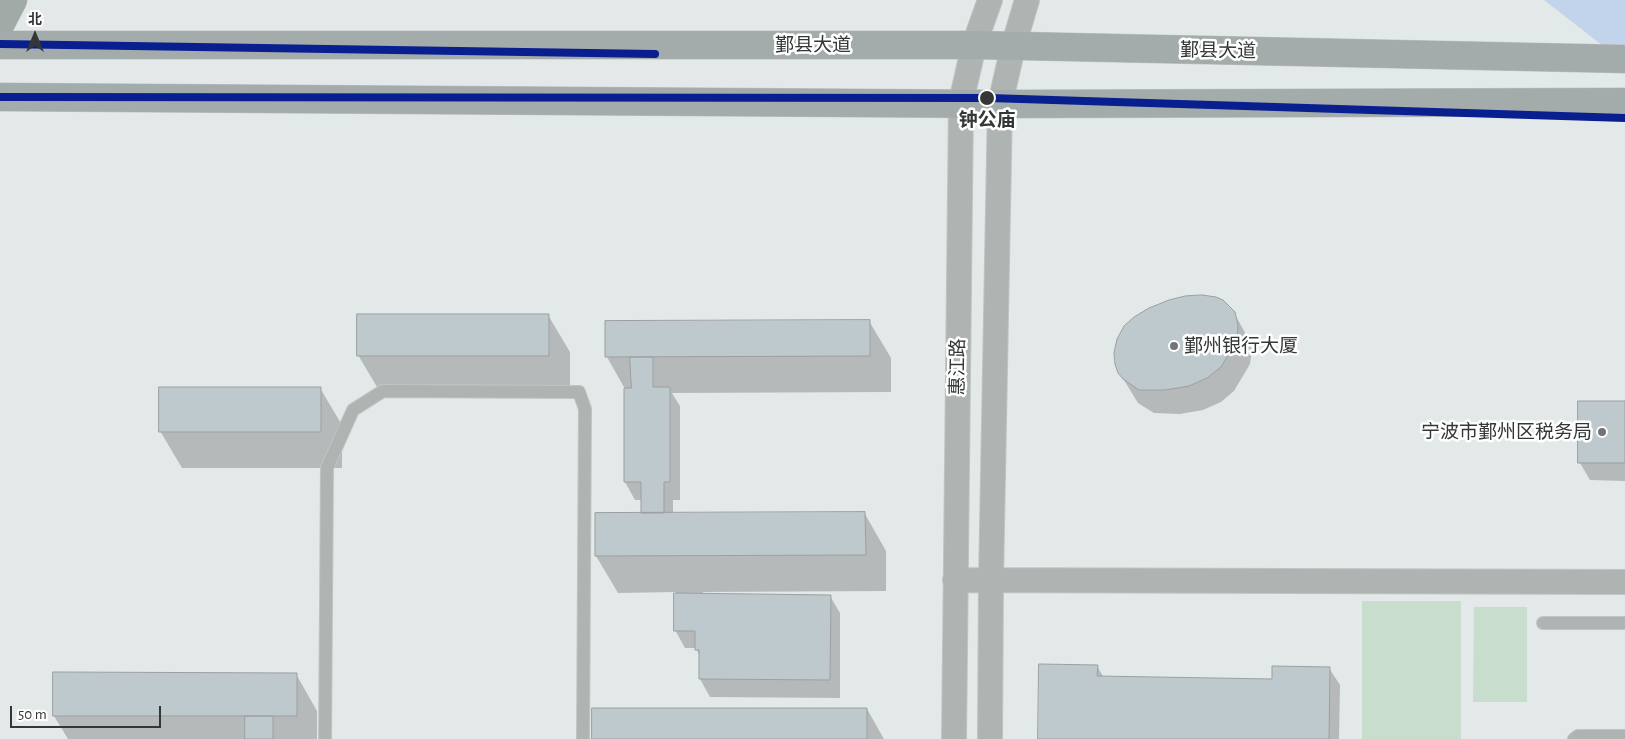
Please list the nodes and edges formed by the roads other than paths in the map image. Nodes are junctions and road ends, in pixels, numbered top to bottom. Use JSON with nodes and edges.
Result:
{"nodes":[{"id":1,"x":13,"y":0,"type":"edge"},
{"id":2,"x":990,"y":0,"type":"edge"},
{"id":3,"x":1027,"y":0,"type":"edge"},
{"id":4,"x":0,"y":25,"type":"edge"},
{"id":5,"x":0,"y":45,"type":"edge"},
{"id":6,"x":974,"y":45,"type":"junction"},
{"id":7,"x":1013,"y":47,"type":"junction"},
{"id":8,"x":1615,"y":59,"type":"edge"},
{"id":9,"x":0,"y":97,"type":"edge"},
{"id":10,"x":961,"y":102,"type":"junction"},
{"id":11,"x":1625,"y":102,"type":"edge"},
{"id":12,"x":1000,"y":104,"type":"junction"},
{"id":13,"x":955,"y":580,"type":"junction"},
{"id":14,"x":991,"y":580,"type":"junction"},
{"id":15,"x":1625,"y":582,"type":"edge"},
{"id":16,"x":1544,"y":623,"type":"dead end"},
{"id":17,"x":1625,"y":623,"type":"edge"},
{"id":18,"x":1625,"y":736,"type":"edge"},
{"id":19,"x":325,"y":739,"type":"edge"},
{"id":20,"x":582,"y":739,"type":"edge"},
{"id":21,"x":954,"y":739,"type":"edge"},
{"id":22,"x":990,"y":739,"type":"edge"},
{"id":23,"x":1574,"y":739,"type":"edge"}],
"edges":[{"from":1,"to":4,"type":"street"},
{"from":2,"to":6,"type":"street","name":"惠江路"},
{"from":3,"to":7,"type":"street","name":"惠江路"},
{"from":5,"to":6,"type":"main road","name":"鄞县大道"},
{"from":6,"to":7,"type":"main road","name":"鄞县大道"},
{"from":6,"to":10,"type":"street","name":"惠江路"},
{"from":7,"to":8,"type":"main road","name":"鄞县大道"},
{"from":7,"to":12,"type":"street","name":"惠江路"},
{"from":9,"to":10,"type":"main road"},
{"from":10,"to":12,"type":"main road"},
{"from":10,"to":13,"type":"street","name":"惠江路"},
{"from":11,"to":12,"type":"main road"},
{"from":12,"to":14,"type":"street","name":"惠江路"},
{"from":13,"to":14,"type":"street"},
{"from":13,"to":21,"type":"street","name":"惠江路"},
{"from":14,"to":15,"type":"street"},
{"from":14,"to":22,"type":"street","name":"惠江路"},
{"from":16,"to":17,"type":"lane"},
{"from":18,"to":23,"type":"lane"},
{"from":19,"to":20,"type":"lane"}]}
